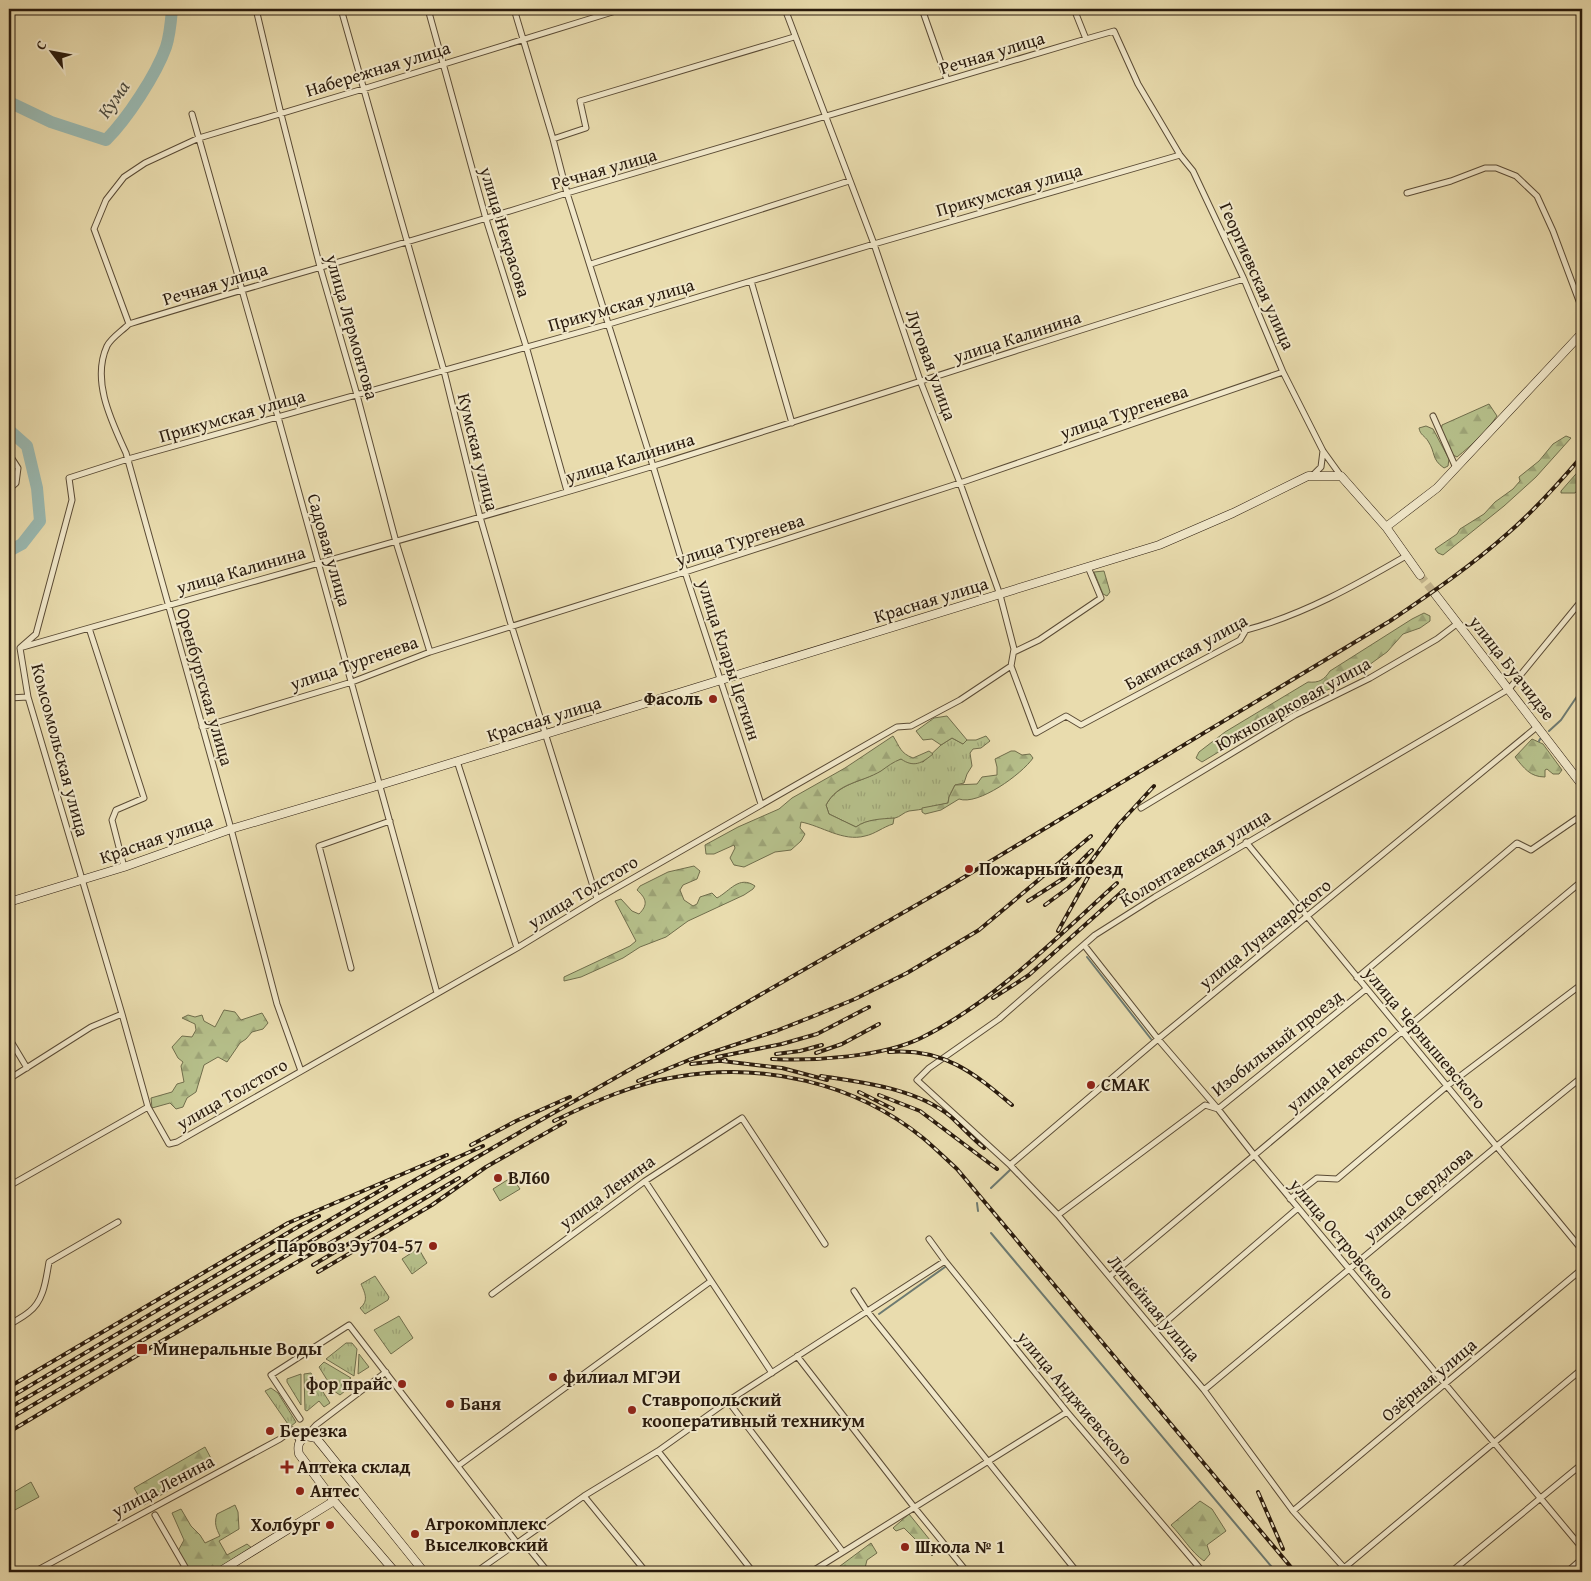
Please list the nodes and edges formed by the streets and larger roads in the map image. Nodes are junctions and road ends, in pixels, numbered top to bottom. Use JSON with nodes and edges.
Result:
{"nodes":[{"id":1,"x":256,"y":9,"type":"edge"},
{"id":2,"x":341,"y":9,"type":"edge"},
{"id":3,"x":428,"y":9,"type":"edge"},
{"id":4,"x":514,"y":9,"type":"edge"},
{"id":5,"x":622,"y":9,"type":"edge"},
{"id":6,"x":784,"y":9,"type":"edge"},
{"id":7,"x":922,"y":9,"type":"edge"},
{"id":8,"x":1074,"y":9,"type":"edge"},
{"id":9,"x":794,"y":37,"type":"junction"},
{"id":10,"x":522,"y":39,"type":"junction"},
{"id":11,"x":1086,"y":39,"type":"junction"},
{"id":12,"x":443,"y":64,"type":"junction"},
{"id":13,"x":948,"y":80,"type":"junction"},
{"id":14,"x":363,"y":89,"type":"junction"},
{"id":15,"x":192,"y":114,"type":"dead end"},
{"id":16,"x":281,"y":114,"type":"junction"},
{"id":17,"x":824,"y":117,"type":"junction"},
{"id":18,"x":199,"y":138,"type":"junction"},
{"id":19,"x":554,"y":139,"type":"junction"},
{"id":20,"x":1180,"y":155,"type":"junction"},
{"id":21,"x":849,"y":181,"type":"junction"},
{"id":22,"x":567,"y":193,"type":"junction"},
{"id":23,"x":1407,"y":193,"type":"dead end"},
{"id":24,"x":486,"y":219,"type":"junction"},
{"id":25,"x":406,"y":241,"type":"junction"},
{"id":26,"x":874,"y":244,"type":"junction"},
{"id":27,"x":591,"y":264,"type":"junction"},
{"id":28,"x":320,"y":267,"type":"junction"},
{"id":29,"x":1244,"y":279,"type":"junction"},
{"id":30,"x":751,"y":281,"type":"junction"},
{"id":31,"x":242,"y":289,"type":"junction"},
{"id":32,"x":1582,"y":309,"type":"edge"},
{"id":33,"x":128,"y":324,"type":"junction"},
{"id":34,"x":609,"y":324,"type":"junction"},
{"id":35,"x":1582,"y":333,"type":"edge"},
{"id":36,"x":526,"y":346,"type":"junction"},
{"id":37,"x":444,"y":371,"type":"junction"},
{"id":38,"x":1284,"y":372,"type":"junction"},
{"id":39,"x":921,"y":382,"type":"junction"},
{"id":40,"x":358,"y":394,"type":"junction"},
{"id":41,"x":1433,"y":416,"type":"dead end"},
{"id":42,"x":278,"y":417,"type":"junction"},
{"id":43,"x":792,"y":423,"type":"junction"},
{"id":44,"x":1323,"y":451,"type":"junction"},
{"id":45,"x":9,"y":454,"type":"edge"},
{"id":46,"x":128,"y":459,"type":"junction"},
{"id":47,"x":653,"y":466,"type":"junction"},
{"id":48,"x":1456,"y":468,"type":"junction"},
{"id":49,"x":1312,"y":476,"type":"junction"},
{"id":50,"x":1341,"y":476,"type":"junction"},
{"id":51,"x":69,"y":478,"type":"joint"},
{"id":52,"x":960,"y":483,"type":"junction"},
{"id":53,"x":9,"y":489,"type":"edge"},
{"id":54,"x":567,"y":491,"type":"junction"},
{"id":55,"x":480,"y":517,"type":"junction"},
{"id":56,"x":1386,"y":527,"type":"junction"},
{"id":57,"x":396,"y":542,"type":"junction"},
{"id":58,"x":1406,"y":556,"type":"junction"},
{"id":59,"x":318,"y":563,"type":"junction"},
{"id":60,"x":1088,"y":567,"type":"junction"},
{"id":61,"x":685,"y":572,"type":"junction"},
{"id":62,"x":1420,"y":575,"type":"tunnel mouth"},
{"id":63,"x":1000,"y":594,"type":"junction"},
{"id":64,"x":1435,"y":594,"type":"tunnel mouth"},
{"id":65,"x":1582,"y":600,"type":"edge"},
{"id":66,"x":168,"y":605,"type":"junction"},
{"id":67,"x":1458,"y":623,"type":"junction"},
{"id":68,"x":512,"y":627,"type":"junction"},
{"id":69,"x":89,"y":628,"type":"junction"},
{"id":70,"x":20,"y":648,"type":"junction"},
{"id":71,"x":430,"y":652,"type":"junction"},
{"id":72,"x":1014,"y":652,"type":"junction"},
{"id":73,"x":1011,"y":666,"type":"junction"},
{"id":74,"x":722,"y":679,"type":"junction"},
{"id":75,"x":352,"y":682,"type":"junction"},
{"id":76,"x":1509,"y":689,"type":"junction"},
{"id":77,"x":28,"y":697,"type":"junction"},
{"id":78,"x":9,"y":698,"type":"edge"},
{"id":79,"x":1538,"y":726,"type":"junction"},
{"id":80,"x":202,"y":727,"type":"junction"},
{"id":81,"x":545,"y":735,"type":"junction"},
{"id":82,"x":458,"y":761,"type":"junction"},
{"id":83,"x":1582,"y":785,"type":"edge"},
{"id":84,"x":380,"y":786,"type":"junction"},
{"id":85,"x":761,"y":804,"type":"junction"},
{"id":86,"x":1141,"y":808,"type":"dead end"},
{"id":87,"x":1582,"y":814,"type":"edge"},
{"id":88,"x":390,"y":821,"type":"junction"},
{"id":89,"x":231,"y":829,"type":"junction"},
{"id":90,"x":1246,"y":842,"type":"junction"},
{"id":91,"x":124,"y":867,"type":"junction"},
{"id":92,"x":82,"y":880,"type":"junction"},
{"id":93,"x":1582,"y":881,"type":"edge"},
{"id":94,"x":597,"y":899,"type":"junction"},
{"id":95,"x":9,"y":902,"type":"edge"},
{"id":96,"x":1306,"y":917,"type":"junction"},
{"id":97,"x":1084,"y":945,"type":"junction"},
{"id":98,"x":517,"y":948,"type":"junction"},
{"id":99,"x":351,"y":968,"type":"dead end"},
{"id":100,"x":1357,"y":978,"type":"junction"},
{"id":101,"x":1582,"y":984,"type":"edge"},
{"id":102,"x":1366,"y":989,"type":"junction"},
{"id":103,"x":438,"y":993,"type":"junction"},
{"id":104,"x":122,"y":1014,"type":"junction"},
{"id":105,"x":1402,"y":1032,"type":"junction"},
{"id":106,"x":9,"y":1038,"type":"edge"},
{"id":107,"x":1158,"y":1039,"type":"junction"},
{"id":108,"x":27,"y":1068,"type":"junction"},
{"id":109,"x":301,"y":1071,"type":"junction"},
{"id":110,"x":1582,"y":1078,"type":"edge"},
{"id":111,"x":9,"y":1080,"type":"edge"},
{"id":112,"x":917,"y":1080,"type":"joint"},
{"id":113,"x":1447,"y":1086,"type":"junction"},
{"id":114,"x":148,"y":1106,"type":"junction"},
{"id":115,"x":1218,"y":1109,"type":"junction"},
{"id":116,"x":169,"y":1144,"type":"joint"},
{"id":117,"x":1497,"y":1146,"type":"junction"},
{"id":118,"x":1254,"y":1155,"type":"junction"},
{"id":119,"x":1010,"y":1165,"type":"junction"},
{"id":120,"x":645,"y":1181,"type":"junction"},
{"id":121,"x":9,"y":1186,"type":"edge"},
{"id":122,"x":1290,"y":1199,"type":"junction"},
{"id":123,"x":1298,"y":1208,"type":"junction"},
{"id":124,"x":1058,"y":1215,"type":"junction"},
{"id":125,"x":118,"y":1222,"type":"dead end"},
{"id":126,"x":929,"y":1239,"type":"dead end"},
{"id":127,"x":824,"y":1244,"type":"dead end"},
{"id":128,"x":1582,"y":1250,"type":"edge"},
{"id":129,"x":945,"y":1261,"type":"junction"},
{"id":130,"x":1348,"y":1269,"type":"junction"},
{"id":131,"x":1582,"y":1269,"type":"edge"},
{"id":132,"x":1110,"y":1276,"type":"junction"},
{"id":133,"x":711,"y":1281,"type":"junction"},
{"id":134,"x":854,"y":1291,"type":"dead end"},
{"id":135,"x":492,"y":1294,"type":"dead end"},
{"id":136,"x":867,"y":1311,"type":"junction"},
{"id":137,"x":9,"y":1325,"type":"edge"},
{"id":138,"x":1155,"y":1331,"type":"junction"},
{"id":139,"x":797,"y":1356,"type":"junction"},
{"id":140,"x":1582,"y":1369,"type":"edge"},
{"id":141,"x":386,"y":1372,"type":"junction"},
{"id":142,"x":772,"y":1373,"type":"junction"},
{"id":143,"x":1445,"y":1385,"type":"junction"},
{"id":144,"x":1204,"y":1390,"type":"junction"},
{"id":145,"x":728,"y":1401,"type":"junction"},
{"id":146,"x":1067,"y":1412,"type":"junction"},
{"id":147,"x":300,"y":1419,"type":"dead end"},
{"id":148,"x":303,"y":1439,"type":"junction"},
{"id":149,"x":1494,"y":1444,"type":"junction"},
{"id":150,"x":658,"y":1451,"type":"junction"},
{"id":151,"x":988,"y":1461,"type":"junction"},
{"id":152,"x":1582,"y":1464,"type":"edge"},
{"id":153,"x":458,"y":1466,"type":"junction"},
{"id":154,"x":584,"y":1496,"type":"junction"},
{"id":155,"x":1540,"y":1499,"type":"junction"},
{"id":156,"x":334,"y":1501,"type":"junction"},
{"id":157,"x":914,"y":1507,"type":"junction"},
{"id":158,"x":1293,"y":1510,"type":"junction"},
{"id":159,"x":155,"y":1515,"type":"dead end"},
{"id":160,"x":517,"y":1543,"type":"junction"},
{"id":161,"x":1582,"y":1548,"type":"edge"},
{"id":162,"x":843,"y":1552,"type":"junction"},
{"id":163,"x":1582,"y":1559,"type":"edge"},
{"id":164,"x":1346,"y":1570,"type":"edge"},
{"id":165,"x":38,"y":1571,"type":"edge"},
{"id":166,"x":188,"y":1572,"type":"edge"},
{"id":167,"x":219,"y":1572,"type":"edge"},
{"id":168,"x":395,"y":1572,"type":"edge"},
{"id":169,"x":424,"y":1572,"type":"edge"},
{"id":170,"x":476,"y":1572,"type":"edge"},
{"id":171,"x":548,"y":1572,"type":"edge"},
{"id":172,"x":646,"y":1572,"type":"edge"},
{"id":173,"x":753,"y":1572,"type":"edge"},
{"id":174,"x":811,"y":1572,"type":"edge"},
{"id":175,"x":967,"y":1572,"type":"edge"},
{"id":176,"x":1077,"y":1572,"type":"edge"},
{"id":177,"x":1203,"y":1572,"type":"edge"},
{"id":178,"x":1451,"y":1572,"type":"edge"},
{"id":179,"x":1568,"y":1572,"type":"edge"}],
"edges":[{"from":1,"to":16,"type":"street","name":"улица Лермонтова"},
{"from":2,"to":14,"type":"street","name":"Кумская улица"},
{"from":3,"to":12,"type":"street","name":"улица Некрасова"},
{"from":4,"to":10,"type":"street","name":"улица Клары Цеткин"},
{"from":5,"to":10,"type":"street","name":"Набережная улица"},
{"from":6,"to":9,"type":"street","name":"Луговая улица"},
{"from":7,"to":13,"type":"street"},
{"from":8,"to":11,"type":"street"},
{"from":9,"to":17,"type":"street","name":"Луговая улица"},
{"from":9,"to":19,"type":"street"},
{"from":10,"to":12,"type":"street","name":"Набережная улица"},
{"from":10,"to":19,"type":"street","name":"улица Клары Цеткин"},
{"from":11,"to":13,"type":"street","name":"Речная улица"},
{"from":11,"to":20,"type":"street","name":"Георгиевская улица"},
{"from":12,"to":14,"type":"street","name":"Набережная улица"},
{"from":12,"to":24,"type":"street","name":"улица Некрасова"},
{"from":13,"to":17,"type":"street","name":"Речная улица"},
{"from":14,"to":16,"type":"street","name":"Набережная улица"},
{"from":14,"to":25,"type":"street","name":"Кумская улица"},
{"from":15,"to":18,"type":"street","name":"Садовая улица"},
{"from":16,"to":18,"type":"street","name":"Набережная улица"},
{"from":16,"to":28,"type":"street","name":"улица Лермонтова"},
{"from":17,"to":21,"type":"street","name":"Луговая улица"},
{"from":17,"to":22,"type":"street","name":"Речная улица"},
{"from":18,"to":31,"type":"street","name":"Садовая улица"},
{"from":18,"to":33,"type":"street","name":"Набережная улица"},
{"from":19,"to":22,"type":"street","name":"улица Клары Цеткин"},
{"from":20,"to":26,"type":"street","name":"Прикумская улица"},
{"from":20,"to":29,"type":"street","name":"Георгиевская улица"},
{"from":21,"to":26,"type":"street","name":"Луговая улица"},
{"from":21,"to":27,"type":"street"},
{"from":22,"to":24,"type":"street","name":"Речная улица"},
{"from":22,"to":27,"type":"street","name":"улица Клары Цеткин"},
{"from":23,"to":32,"type":"street"},
{"from":24,"to":25,"type":"street","name":"Речная улица"},
{"from":24,"to":36,"type":"street","name":"улица Некрасова"},
{"from":25,"to":28,"type":"street","name":"Речная улица"},
{"from":25,"to":37,"type":"street","name":"Кумская улица"},
{"from":26,"to":30,"type":"street","name":"Прикумская улица"},
{"from":26,"to":39,"type":"street","name":"Луговая улица"},
{"from":27,"to":34,"type":"street","name":"улица Клары Цеткин"},
{"from":28,"to":31,"type":"street","name":"Речная улица"},
{"from":28,"to":40,"type":"street","name":"улица Лермонтова"},
{"from":29,"to":38,"type":"street","name":"Георгиевская улица"},
{"from":29,"to":39,"type":"street","name":"улица Калинина"},
{"from":30,"to":34,"type":"street","name":"Прикумская улица"},
{"from":30,"to":43,"type":"street"},
{"from":31,"to":33,"type":"street","name":"Речная улица"},
{"from":31,"to":42,"type":"street","name":"Садовая улица"},
{"from":33,"to":46,"type":"street","name":"Оренбургская улица"},
{"from":34,"to":36,"type":"street","name":"Прикумская улица"},
{"from":34,"to":47,"type":"street","name":"улица Клары Цеткин"},
{"from":35,"to":48,"type":"street"},
{"from":36,"to":37,"type":"street","name":"Прикумская улица"},
{"from":36,"to":54,"type":"street","name":"улица Некрасова"},
{"from":37,"to":40,"type":"street","name":"Прикумская улица"},
{"from":37,"to":55,"type":"street","name":"Кумская улица"},
{"from":38,"to":44,"type":"street","name":"Георгиевская улица"},
{"from":38,"to":52,"type":"street","name":"улица Тургенева"},
{"from":39,"to":43,"type":"street","name":"улица Калинина"},
{"from":39,"to":52,"type":"street","name":"Луговая улица"},
{"from":40,"to":42,"type":"street","name":"Прикумская улица"},
{"from":40,"to":57,"type":"street","name":"улица Лермонтова"},
{"from":41,"to":48,"type":"street"},
{"from":42,"to":46,"type":"street","name":"Прикумская улица"},
{"from":42,"to":59,"type":"street","name":"Садовая улица"},
{"from":43,"to":47,"type":"street","name":"улица Калинина"},
{"from":44,"to":49,"type":"street"},
{"from":44,"to":50,"type":"street","name":"Георгиевская улица"},
{"from":45,"to":53,"type":"street"},
{"from":46,"to":51,"type":"street","name":"Прикумская улица"},
{"from":46,"to":66,"type":"street","name":"Оренбургская улица"},
{"from":47,"to":54,"type":"street","name":"улица Калинина"},
{"from":47,"to":61,"type":"street","name":"улица Клары Цеткин"},
{"from":48,"to":56,"type":"street"},
{"from":49,"to":50,"type":"street","name":"Красная улица"},
{"from":49,"to":60,"type":"street","name":"Красная улица"},
{"from":50,"to":56,"type":"street","name":"Георгиевская улица"},
{"from":51,"to":70,"type":"street","name":"Комсомольская улица"},
{"from":52,"to":61,"type":"street","name":"улица Тургенева"},
{"from":52,"to":63,"type":"street","name":"Луговая улица"},
{"from":54,"to":55,"type":"street","name":"улица Калинина"},
{"from":55,"to":57,"type":"street","name":"улица Калинина"},
{"from":55,"to":68,"type":"street","name":"Кумская улица"},
{"from":56,"to":58,"type":"street","name":"Георгиевская улица"},
{"from":57,"to":59,"type":"street","name":"улица Калинина"},
{"from":57,"to":71,"type":"street","name":"улица Лермонтова"},
{"from":58,"to":62,"type":"street","name":"Георгиевская улица"},
{"from":58,"to":73,"type":"street","name":"Бакинская улица"},
{"from":59,"to":66,"type":"street","name":"улица Калинина"},
{"from":59,"to":75,"type":"street","name":"Садовая улица"},
{"from":60,"to":63,"type":"street","name":"Красная улица"},
{"from":60,"to":72,"type":"street"},
{"from":61,"to":68,"type":"street","name":"улица Тургенева"},
{"from":61,"to":74,"type":"street","name":"улица Клары Цеткин"},
{"from":63,"to":72,"type":"street","name":"Луговая улица"},
{"from":63,"to":74,"type":"street","name":"Красная улица"},
{"from":64,"to":67,"type":"street","name":"улица Буачидзе"},
{"from":65,"to":76,"type":"street"},
{"from":66,"to":69,"type":"street","name":"улица Калинина"},
{"from":66,"to":80,"type":"street","name":"Оренбургская улица"},
{"from":67,"to":76,"type":"street","name":"улица Буачидзе"},
{"from":67,"to":86,"type":"street","name":"Южнопарковая улица"},
{"from":68,"to":71,"type":"street","name":"улица Тургенева"},
{"from":68,"to":81,"type":"street","name":"Кумская улица"},
{"from":69,"to":70,"type":"street","name":"улица Калинина"},
{"from":69,"to":91,"type":"street"},
{"from":70,"to":77,"type":"street","name":"Комсомольская улица"},
{"from":71,"to":75,"type":"street","name":"улица Тургенева"},
{"from":72,"to":73,"type":"street","name":"Луговая улица"},
{"from":73,"to":85,"type":"street","name":"улица Толстого"},
{"from":74,"to":81,"type":"street","name":"Красная улица"},
{"from":74,"to":85,"type":"street","name":"улица Клары Цеткин"},
{"from":75,"to":80,"type":"street","name":"улица Тургенева"},
{"from":75,"to":84,"type":"street","name":"Садовая улица"},
{"from":76,"to":79,"type":"street","name":"улица Буачидзе"},
{"from":76,"to":90,"type":"street","name":"Колонтаевская улица"},
{"from":77,"to":78,"type":"street"},
{"from":77,"to":92,"type":"street","name":"Комсомольская улица"},
{"from":79,"to":83,"type":"street","name":"улица Буачидзе"},
{"from":79,"to":96,"type":"street","name":"улица Луначарского"},
{"from":80,"to":89,"type":"street","name":"Оренбургская улица"},
{"from":81,"to":82,"type":"street","name":"Красная улица"},
{"from":81,"to":94,"type":"street","name":"Кумская улица"},
{"from":82,"to":84,"type":"street","name":"Красная улица"},
{"from":82,"to":98,"type":"street"},
{"from":84,"to":88,"type":"street","name":"Садовая улица"},
{"from":84,"to":89,"type":"street","name":"Красная улица"},
{"from":85,"to":94,"type":"street","name":"улица Толстого"},
{"from":87,"to":100,"type":"street","name":"Изобильный проезд"},
{"from":88,"to":99,"type":"street"},
{"from":88,"to":103,"type":"street","name":"Садовая улица"},
{"from":89,"to":91,"type":"street","name":"Красная улица"},
{"from":89,"to":109,"type":"street","name":"Оренбургская улица"},
{"from":90,"to":96,"type":"street","name":"улица Чернышевского"},
{"from":90,"to":97,"type":"street","name":"Колонтаевская улица"},
{"from":91,"to":92,"type":"street","name":"Красная улица"},
{"from":92,"to":95,"type":"street","name":"Красная улица"},
{"from":92,"to":104,"type":"street","name":"Комсомольская улица"},
{"from":93,"to":105,"type":"street","name":"улица Невского"},
{"from":94,"to":98,"type":"street","name":"улица Толстого"},
{"from":96,"to":100,"type":"street","name":"улица Чернышевского"},
{"from":96,"to":107,"type":"street","name":"улица Луначарского"},
{"from":97,"to":107,"type":"street","name":"улица Островского"},
{"from":97,"to":112,"type":"street","name":"Колонтаевская улица"},
{"from":98,"to":103,"type":"street","name":"улица Толстого"},
{"from":100,"to":102,"type":"street","name":"улица Чернышевского"},
{"from":101,"to":113,"type":"street"},
{"from":102,"to":105,"type":"street","name":"улица Чернышевского"},
{"from":102,"to":115,"type":"street","name":"Изобильный проезд"},
{"from":103,"to":109,"type":"street","name":"улица Толстого"},
{"from":104,"to":108,"type":"street"},
{"from":104,"to":114,"type":"street","name":"Комсомольская улица"},
{"from":105,"to":113,"type":"street","name":"улица Чернышевского"},
{"from":105,"to":118,"type":"street","name":"улица Невского"},
{"from":106,"to":108,"type":"street"},
{"from":107,"to":115,"type":"street","name":"улица Островского"},
{"from":107,"to":119,"type":"street","name":"улица Луначарского"},
{"from":108,"to":111,"type":"street"},
{"from":109,"to":116,"type":"street","name":"улица Толстого"},
{"from":110,"to":117,"type":"street","name":"улица Свердлова"},
{"from":112,"to":119,"type":"street","name":"Линейная улица"},
{"from":113,"to":117,"type":"street","name":"улица Чернышевского"},
{"from":113,"to":122,"type":"street"},
{"from":114,"to":116,"type":"street","name":"Комсомольская улица"},
{"from":114,"to":121,"type":"street"},
{"from":115,"to":118,"type":"street","name":"улица Островского"},
{"from":115,"to":124,"type":"street","name":"Изобильный проезд"},
{"from":117,"to":128,"type":"street","name":"улица Чернышевского"},
{"from":117,"to":130,"type":"street","name":"улица Свердлова"},
{"from":118,"to":122,"type":"street","name":"улица Островского"},
{"from":118,"to":132,"type":"street","name":"улица Невского"},
{"from":119,"to":124,"type":"street","name":"Линейная улица"},
{"from":120,"to":127,"type":"street","name":"улица Ленина"},
{"from":120,"to":133,"type":"street"},
{"from":120,"to":135,"type":"street","name":"улица Ленина"},
{"from":122,"to":123,"type":"street","name":"улица Островского"},
{"from":123,"to":130,"type":"street","name":"улица Островского"},
{"from":123,"to":138,"type":"street"},
{"from":124,"to":132,"type":"street","name":"Линейная улица"},
{"from":125,"to":137,"type":"street"},
{"from":126,"to":129,"type":"street","name":"улица Анджиевского"},
{"from":129,"to":136,"type":"street"},
{"from":129,"to":146,"type":"street","name":"улица Анджиевского"},
{"from":130,"to":143,"type":"street","name":"улица Островского"},
{"from":130,"to":144,"type":"street","name":"улица Свердлова"},
{"from":131,"to":143,"type":"street","name":"Озёрная улица"},
{"from":132,"to":138,"type":"street","name":"Линейная улица"},
{"from":133,"to":142,"type":"street"},
{"from":133,"to":153,"type":"street"},
{"from":134,"to":136,"type":"street"},
{"from":136,"to":139,"type":"street"},
{"from":136,"to":151,"type":"street"},
{"from":138,"to":144,"type":"street","name":"Линейная улица"},
{"from":139,"to":142,"type":"street"},
{"from":139,"to":157,"type":"street"},
{"from":140,"to":149,"type":"street"},
{"from":141,"to":147,"type":"street"},
{"from":141,"to":148,"type":"street"},
{"from":141,"to":153,"type":"street"},
{"from":142,"to":145,"type":"street"},
{"from":143,"to":149,"type":"street","name":"улица Островского"},
{"from":143,"to":158,"type":"street","name":"Озёрная улица"},
{"from":144,"to":158,"type":"street","name":"Линейная улица"},
{"from":145,"to":150,"type":"street"},
{"from":145,"to":162,"type":"street"},
{"from":146,"to":151,"type":"street"},
{"from":146,"to":177,"type":"street","name":"улица Анджиевского"},
{"from":148,"to":156,"type":"street"},
{"from":148,"to":165,"type":"street","name":"улица Ленина"},
{"from":148,"to":169,"type":"street"},
{"from":149,"to":155,"type":"street","name":"улица Островского"},
{"from":149,"to":164,"type":"street"},
{"from":150,"to":154,"type":"street"},
{"from":150,"to":173,"type":"street"},
{"from":151,"to":157,"type":"street"},
{"from":151,"to":176,"type":"street"},
{"from":152,"to":155,"type":"street"},
{"from":153,"to":160,"type":"street"},
{"from":154,"to":160,"type":"street"},
{"from":154,"to":172,"type":"street"},
{"from":155,"to":161,"type":"street","name":"улица Островского"},
{"from":155,"to":178,"type":"street"},
{"from":156,"to":167,"type":"street"},
{"from":156,"to":168,"type":"street"},
{"from":157,"to":162,"type":"street"},
{"from":157,"to":175,"type":"street"},
{"from":158,"to":164,"type":"street","name":"Линейная улица"},
{"from":159,"to":166,"type":"street"},
{"from":160,"to":170,"type":"street"},
{"from":160,"to":171,"type":"street"},
{"from":162,"to":174,"type":"street"},
{"from":163,"to":179,"type":"street"}]}
